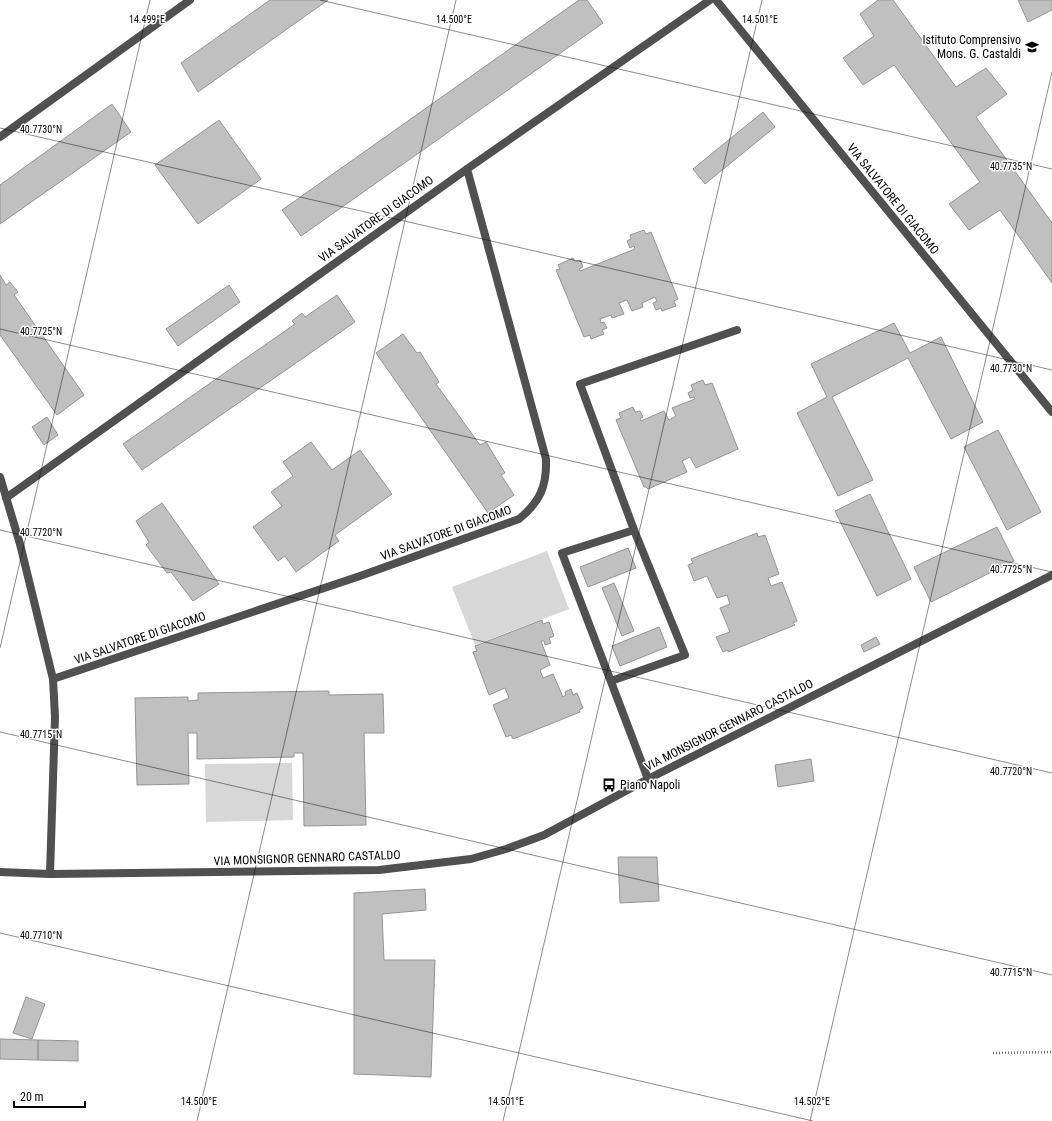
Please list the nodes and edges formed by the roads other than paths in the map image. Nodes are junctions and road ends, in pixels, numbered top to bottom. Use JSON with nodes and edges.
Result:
{"nodes":[{"id":1,"x":190,"y":0,"type":"edge"},
{"id":2,"x":710,"y":0,"type":"edge"},
{"id":3,"x":716,"y":0,"type":"edge"},
{"id":4,"x":0,"y":137,"type":"edge"},
{"id":5,"x":467,"y":169,"type":"junction"},
{"id":6,"x":737,"y":330,"type":"dead end"},
{"id":7,"x":1052,"y":412,"type":"edge"},
{"id":8,"x":0,"y":477,"type":"edge"},
{"id":9,"x":6,"y":498,"type":"junction"},
{"id":10,"x":634,"y":530,"type":"junction"},
{"id":11,"x":1052,"y":575,"type":"edge"},
{"id":12,"x":53,"y":679,"type":"junction"},
{"id":13,"x":611,"y":681,"type":"junction"},
{"id":14,"x":648,"y":779,"type":"junction"},
{"id":15,"x":0,"y":872,"type":"edge"},
{"id":16,"x":50,"y":874,"type":"junction"}],
"edges":[{"from":1,"to":4,"type":"street"},
{"from":2,"to":5,"type":"street","name":"VIA SALVATORE DI GIACOMO"},
{"from":3,"to":7,"type":"street","name":"VIA SALVATORE DI GIACOMO"},
{"from":5,"to":9,"type":"street","name":"VIA SALVATORE DI GIACOMO"},
{"from":5,"to":12,"type":"street","name":"VIA SALVATORE DI GIACOMO"},
{"from":6,"to":10,"type":"street"},
{"from":8,"to":9,"type":"street"},
{"from":9,"to":12,"type":"street"},
{"from":10,"to":13,"type":"street"},
{"from":10,"to":13,"type":"street"},
{"from":11,"to":14,"type":"street","name":"VIA MONSIGNOR GENNARO CASTALDO"},
{"from":12,"to":16,"type":"street"},
{"from":13,"to":14,"type":"street"},
{"from":14,"to":16,"type":"street","name":"VIA MONSIGNOR GENNARO CASTALDO"},
{"from":15,"to":16,"type":"street","name":"VIA MONSIGNOR GENNARO CASTALDO"}]}
